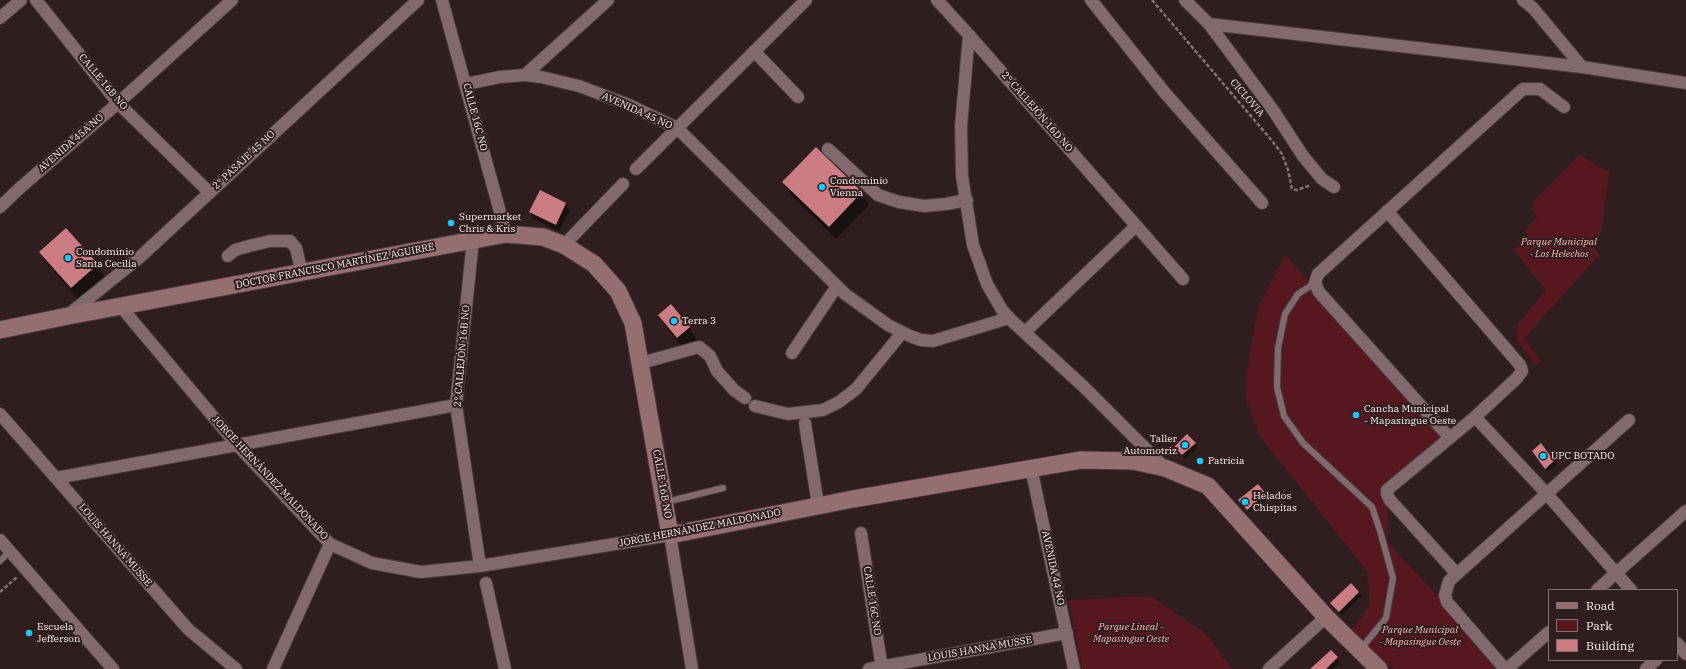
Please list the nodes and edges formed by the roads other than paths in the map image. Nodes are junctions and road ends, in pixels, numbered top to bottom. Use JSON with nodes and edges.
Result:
{"nodes":[{"id":1,"x":22,"y":0,"type":"edge"},
{"id":2,"x":36,"y":0,"type":"edge"},
{"id":3,"x":232,"y":0,"type":"edge"},
{"id":4,"x":418,"y":0,"type":"edge"},
{"id":5,"x":442,"y":0,"type":"edge"},
{"id":6,"x":608,"y":0,"type":"edge"},
{"id":7,"x":806,"y":0,"type":"edge"},
{"id":8,"x":937,"y":0,"type":"edge"},
{"id":9,"x":1091,"y":0,"type":"edge"},
{"id":10,"x":1185,"y":0,"type":"edge"},
{"id":11,"x":1523,"y":0,"type":"edge"},
{"id":12,"x":0,"y":18,"type":"edge"},
{"id":13,"x":1209,"y":24,"type":"junction"},
{"id":14,"x":969,"y":35,"type":"junction"},
{"id":15,"x":754,"y":51,"type":"junction"},
{"id":16,"x":1582,"y":67,"type":"junction"},
{"id":17,"x":525,"y":75,"type":"junction"},
{"id":18,"x":1686,"y":83,"type":"edge"},
{"id":19,"x":466,"y":84,"type":"junction"},
{"id":20,"x":798,"y":97,"type":"dead end"},
{"id":21,"x":118,"y":103,"type":"junction"},
{"id":22,"x":1564,"y":107,"type":"dead end"},
{"id":23,"x":677,"y":128,"type":"junction"},
{"id":24,"x":828,"y":149,"type":"dead end"},
{"id":25,"x":636,"y":169,"type":"dead end"},
{"id":26,"x":623,"y":184,"type":"dead end"},
{"id":27,"x":1334,"y":187,"type":"dead end"},
{"id":28,"x":209,"y":192,"type":"junction"},
{"id":29,"x":967,"y":200,"type":"junction"},
{"id":30,"x":1262,"y":203,"type":"dead end"},
{"id":31,"x":0,"y":207,"type":"edge"},
{"id":32,"x":1387,"y":211,"type":"junction"},
{"id":33,"x":1136,"y":226,"type":"junction"},
{"id":34,"x":506,"y":234,"type":"junction"},
{"id":35,"x":473,"y":240,"type":"junction"},
{"id":36,"x":564,"y":245,"type":"junction"},
{"id":37,"x":228,"y":256,"type":"dead end"},
{"id":38,"x":302,"y":273,"type":"junction"},
{"id":39,"x":1183,"y":279,"type":"dead end"},
{"id":40,"x":1315,"y":283,"type":"junction"},
{"id":41,"x":837,"y":286,"type":"junction"},
{"id":42,"x":121,"y":307,"type":"junction"},
{"id":43,"x":68,"y":316,"type":"junction"},
{"id":44,"x":1009,"y":318,"type":"junction"},
{"id":45,"x":633,"y":323,"type":"joint"},
{"id":46,"x":0,"y":330,"type":"edge"},
{"id":47,"x":902,"y":332,"type":"junction"},
{"id":48,"x":1025,"y":332,"type":"junction"},
{"id":49,"x":792,"y":353,"type":"dead end"},
{"id":50,"x":641,"y":363,"type":"junction"},
{"id":51,"x":745,"y":398,"type":"dead end"},
{"id":52,"x":456,"y":405,"type":"junction"},
{"id":53,"x":755,"y":406,"type":"dead end"},
{"id":54,"x":0,"y":414,"type":"edge"},
{"id":55,"x":1475,"y":417,"type":"junction"},
{"id":56,"x":1629,"y":420,"type":"dead end"},
{"id":57,"x":805,"y":423,"type":"dead end"},
{"id":58,"x":1450,"y":438,"type":"junction"},
{"id":59,"x":237,"y":445,"type":"junction"},
{"id":60,"x":1031,"y":468,"type":"junction"},
{"id":61,"x":1165,"y":468,"type":"junction"},
{"id":62,"x":56,"y":478,"type":"junction"},
{"id":63,"x":723,"y":488,"type":"dead end"},
{"id":64,"x":1546,"y":493,"type":"junction"},
{"id":65,"x":665,"y":502,"type":"junction"},
{"id":66,"x":818,"y":505,"type":"junction"},
{"id":67,"x":1686,"y":512,"type":"edge"},
{"id":68,"x":861,"y":533,"type":"dead end"},
{"id":69,"x":670,"y":535,"type":"junction"},
{"id":70,"x":0,"y":540,"type":"edge"},
{"id":71,"x":330,"y":544,"type":"junction"},
{"id":72,"x":10,"y":551,"type":"junction"},
{"id":73,"x":0,"y":561,"type":"edge"},
{"id":74,"x":480,"y":566,"type":"junction"},
{"id":75,"x":1456,"y":573,"type":"junction"},
{"id":76,"x":1616,"y":573,"type":"junction"},
{"id":77,"x":486,"y":583,"type":"dead end"},
{"id":78,"x":1598,"y":589,"type":"edge"},
{"id":79,"x":1630,"y":589,"type":"edge"},
{"id":80,"x":1326,"y":617,"type":"junction"},
{"id":81,"x":1067,"y":633,"type":"junction"},
{"id":82,"x":1548,"y":633,"type":"edge"},
{"id":83,"x":1678,"y":644,"type":"edge"},
{"id":84,"x":1360,"y":650,"type":"junction"},
{"id":85,"x":1686,"y":654,"type":"edge"},
{"id":86,"x":1655,"y":661,"type":"edge"},
{"id":87,"x":882,"y":668,"type":"edge"},
{"id":88,"x":113,"y":669,"type":"edge"},
{"id":89,"x":236,"y":669,"type":"edge"},
{"id":90,"x":273,"y":669,"type":"edge"},
{"id":91,"x":505,"y":669,"type":"edge"},
{"id":92,"x":692,"y":669,"type":"edge"},
{"id":93,"x":869,"y":669,"type":"edge"},
{"id":94,"x":1074,"y":669,"type":"edge"},
{"id":95,"x":1269,"y":669,"type":"edge"},
{"id":96,"x":1379,"y":669,"type":"edge"},
{"id":97,"x":1506,"y":669,"type":"edge"},
{"id":98,"x":1646,"y":669,"type":"edge"}],
"edges":[{"from":1,"to":12,"type":"street"},
{"from":2,"to":21,"type":"street","name":"CALLE 16B NO"},
{"from":3,"to":21,"type":"street","name":"AVENIDA 45A NO"},
{"from":4,"to":28,"type":"street","name":"2° PASAJE 45 NO"},
{"from":5,"to":19,"type":"street","name":"CALLE 16C NO"},
{"from":6,"to":17,"type":"street"},
{"from":7,"to":15,"type":"street","name":"AVENIDA 45 NO"},
{"from":8,"to":14,"type":"street","name":"2° CALLEJÓN 16D NO"},
{"from":9,"to":30,"type":"street"},
{"from":10,"to":13,"type":"street"},
{"from":11,"to":16,"type":"street"},
{"from":13,"to":16,"type":"street"},
{"from":13,"to":27,"type":"street"},
{"from":14,"to":29,"type":"street"},
{"from":14,"to":33,"type":"street","name":"2° CALLEJÓN 16D NO"},
{"from":15,"to":20,"type":"street"},
{"from":15,"to":23,"type":"street","name":"AVENIDA 45 NO"},
{"from":16,"to":18,"type":"street"},
{"from":17,"to":19,"type":"street","name":"AVENIDA 45 NO"},
{"from":17,"to":23,"type":"street","name":"AVENIDA 45 NO"},
{"from":19,"to":34,"type":"street","name":"CALLE 16C NO"},
{"from":21,"to":28,"type":"street","name":"CALLE 16B NO"},
{"from":21,"to":31,"type":"street","name":"AVENIDA 45A NO"},
{"from":22,"to":32,"type":"street"},
{"from":23,"to":25,"type":"street"},
{"from":23,"to":41,"type":"street"},
{"from":24,"to":29,"type":"street"},
{"from":26,"to":36,"type":"street"},
{"from":28,"to":43,"type":"street","name":"2° PASAJE 45 NO"},
{"from":29,"to":44,"type":"street"},
{"from":32,"to":40,"type":"street"},
{"from":32,"to":55,"type":"street"},
{"from":33,"to":39,"type":"street","name":"2° CALLEJÓN 16D NO"},
{"from":33,"to":48,"type":"street"},
{"from":34,"to":35,"type":"street","name":"DOCTOR FRANCISCO MARTÍNEZ AGUIRRE"},
{"from":34,"to":36,"type":"street","name":"DOCTOR FRANCISCO MARTÍNEZ AGUIRRE"},
{"from":35,"to":38,"type":"street","name":"DOCTOR FRANCISCO MARTÍNEZ AGUIRRE"},
{"from":35,"to":52,"type":"street","name":"2° CALLEJÓN 16B NO"},
{"from":36,"to":45,"type":"street","name":"DOCTOR FRANCISCO MARTÍNEZ AGUIRRE"},
{"from":37,"to":38,"type":"street"},
{"from":38,"to":42,"type":"street","name":"DOCTOR FRANCISCO MARTÍNEZ AGUIRRE"},
{"from":40,"to":58,"type":"street"},
{"from":40,"to":84,"type":"lane"},
{"from":41,"to":47,"type":"street"},
{"from":41,"to":49,"type":"street"},
{"from":42,"to":43,"type":"street","name":"DOCTOR FRANCISCO MARTÍNEZ AGUIRRE"},
{"from":42,"to":59,"type":"street","name":"JORGE HERNÁNDEZ MALDONADO"},
{"from":43,"to":46,"type":"street","name":"DOCTOR FRANCISCO MARTÍNEZ AGUIRRE"},
{"from":44,"to":47,"type":"street"},
{"from":44,"to":48,"type":"street"},
{"from":45,"to":50,"type":"street","name":"CALLE 16B NO"},
{"from":47,"to":53,"type":"street"},
{"from":48,"to":61,"type":"street"},
{"from":50,"to":51,"type":"street"},
{"from":50,"to":65,"type":"street","name":"CALLE 16B NO"},
{"from":52,"to":59,"type":"street"},
{"from":52,"to":74,"type":"street","name":"2° CALLEJÓN 16B NO"},
{"from":54,"to":62,"type":"street","name":"LOUIS HANNA MUSSE"},
{"from":55,"to":58,"type":"street"},
{"from":55,"to":64,"type":"street"},
{"from":56,"to":64,"type":"street"},
{"from":57,"to":66,"type":"street"},
{"from":58,"to":75,"type":"street"},
{"from":59,"to":62,"type":"street"},
{"from":59,"to":71,"type":"street","name":"JORGE HERNÁNDEZ MALDONADO"},
{"from":60,"to":61,"type":"street","name":"JORGE HERNÁNDEZ MALDONADO"},
{"from":60,"to":66,"type":"street","name":"JORGE HERNÁNDEZ MALDONADO"},
{"from":60,"to":81,"type":"street","name":"AVENIDA 44 NO"},
{"from":61,"to":80,"type":"street","name":"JORGE HERNÁNDEZ MALDONADO"},
{"from":62,"to":89,"type":"street","name":"LOUIS HANNA MUSSE"},
{"from":63,"to":65,"type":"lane"},
{"from":64,"to":75,"type":"street"},
{"from":64,"to":76,"type":"street"},
{"from":65,"to":69,"type":"street","name":"CALLE 16B NO"},
{"from":66,"to":69,"type":"street","name":"JORGE HERNÁNDEZ MALDONADO"},
{"from":67,"to":76,"type":"street"},
{"from":68,"to":87,"type":"street","name":"CALLE 16C NO"},
{"from":69,"to":74,"type":"street","name":"JORGE HERNÁNDEZ MALDONADO"},
{"from":69,"to":92,"type":"street","name":"CALLE 16B NO"},
{"from":70,"to":72,"type":"street"},
{"from":71,"to":74,"type":"street","name":"JORGE HERNÁNDEZ MALDONADO"},
{"from":71,"to":90,"type":"street"},
{"from":72,"to":73,"type":"lane"},
{"from":72,"to":88,"type":"street"},
{"from":75,"to":97,"type":"street"},
{"from":76,"to":78,"type":"street"},
{"from":76,"to":79,"type":"street"},
{"from":77,"to":91,"type":"street"},
{"from":80,"to":84,"type":"street","name":"JORGE HERNÁNDEZ MALDONADO"},
{"from":80,"to":95,"type":"street"},
{"from":81,"to":87,"type":"street","name":"LOUIS HANNA MUSSE"},
{"from":81,"to":94,"type":"street","name":"AVENIDA 44 NO"},
{"from":82,"to":97,"type":"street"},
{"from":83,"to":85,"type":"street"},
{"from":84,"to":96,"type":"street","name":"JORGE HERNÁNDEZ MALDONADO"},
{"from":86,"to":98,"type":"street"},
{"from":87,"to":93,"type":"street","name":"LOUIS HANNA MUSSE"}]}
